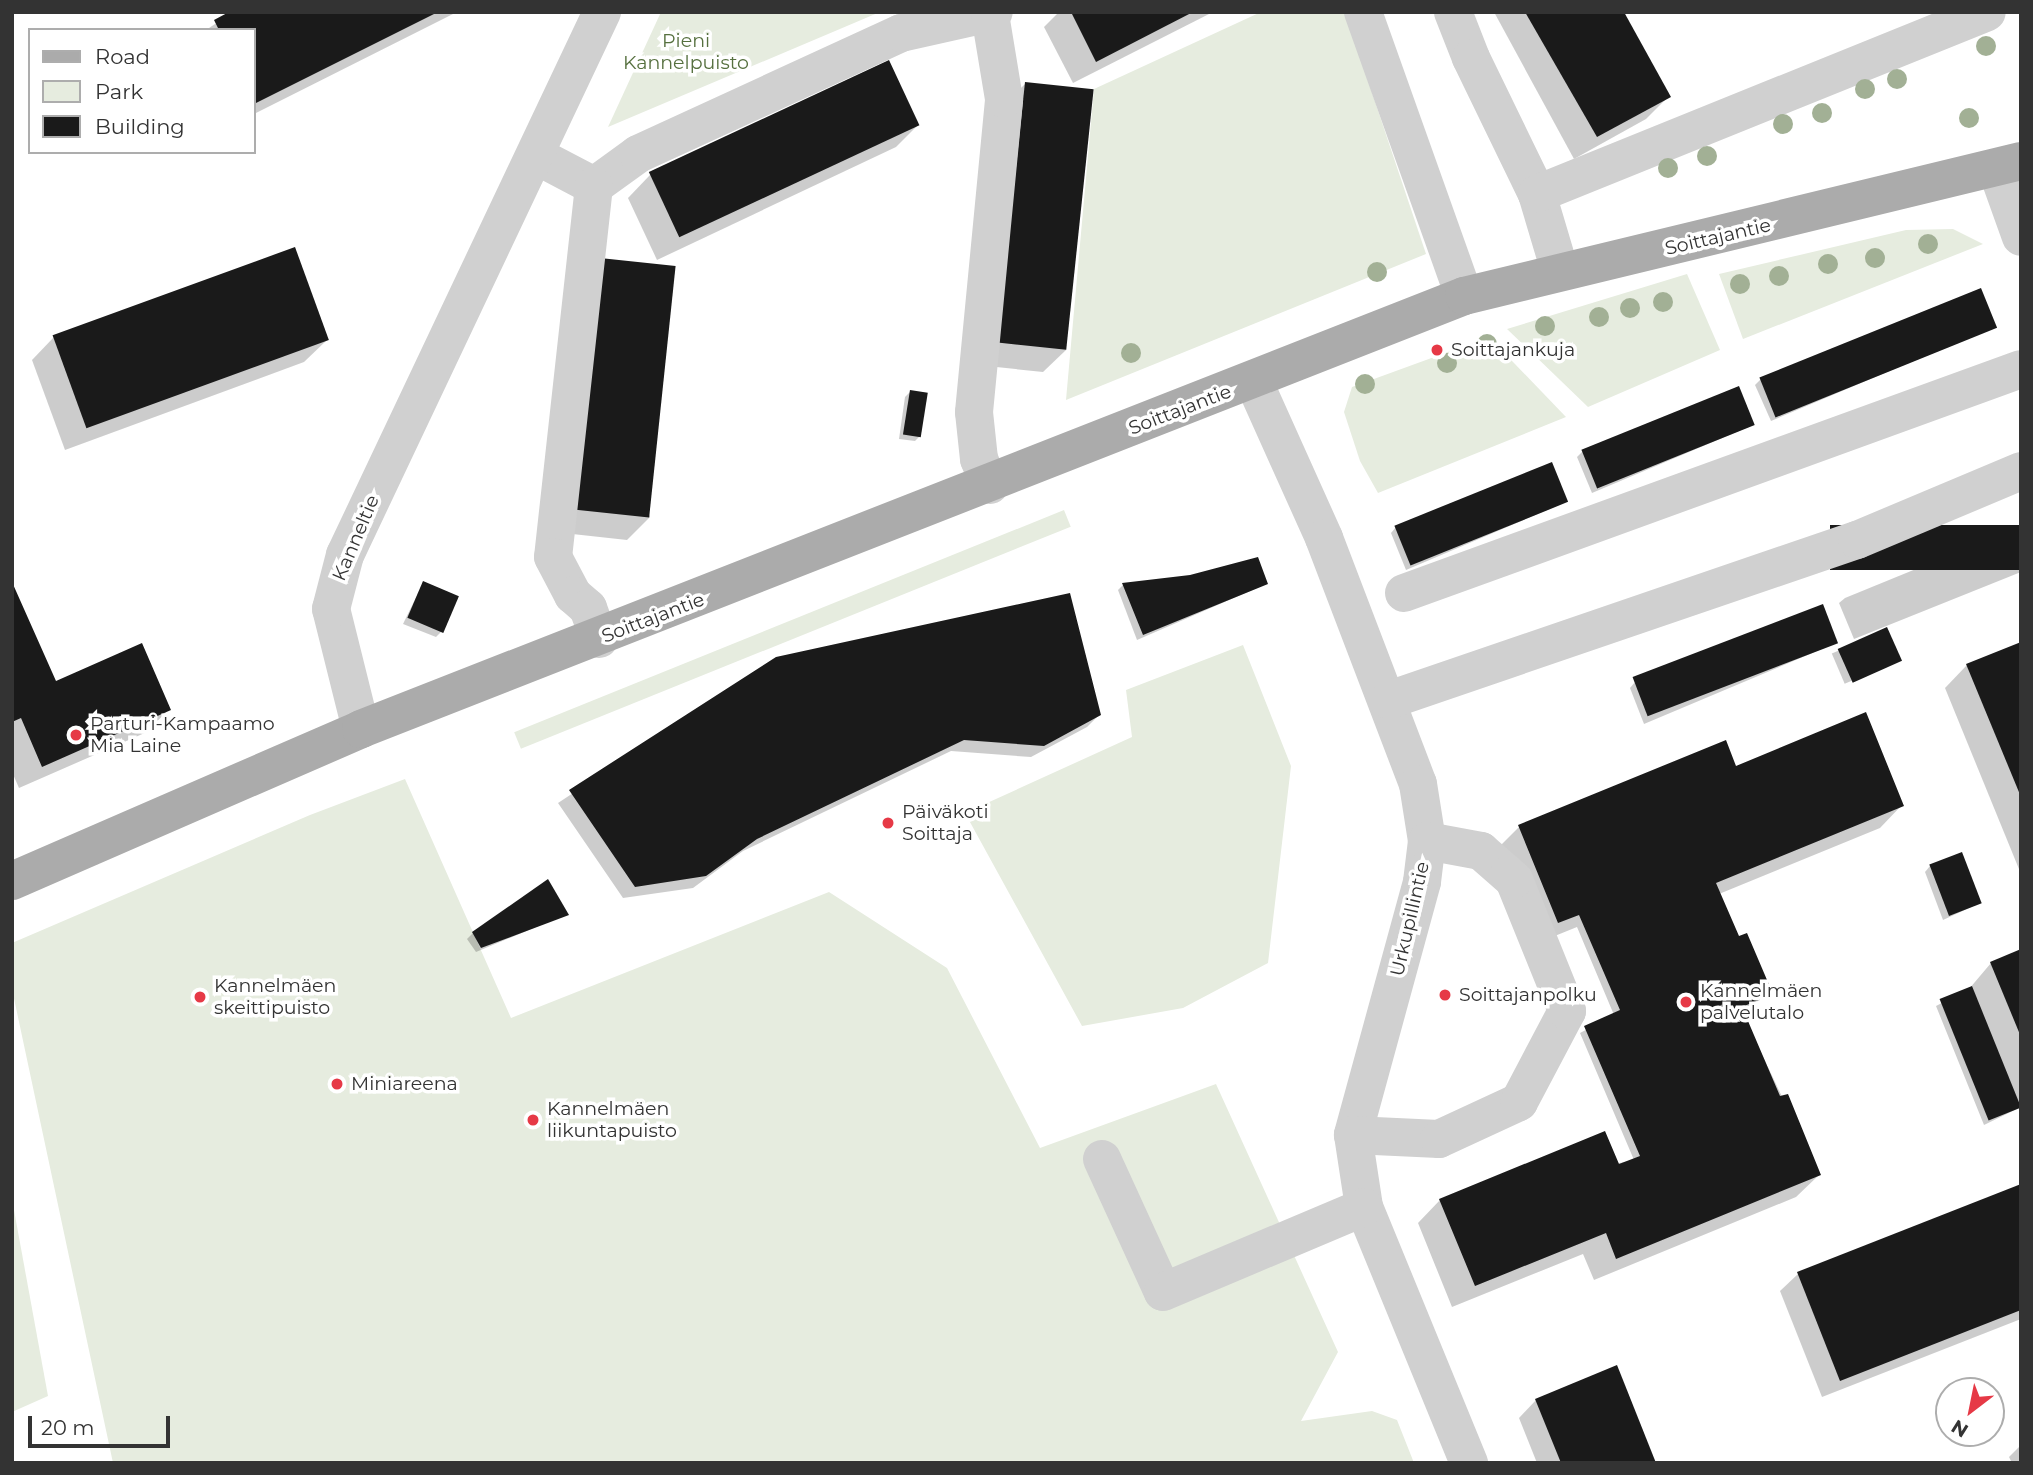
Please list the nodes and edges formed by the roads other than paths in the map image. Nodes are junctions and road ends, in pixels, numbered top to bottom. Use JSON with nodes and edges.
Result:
{"nodes":[{"id":1,"x":602,"y":12,"type":"edge"},
{"id":2,"x":1363,"y":12,"type":"edge"},
{"id":3,"x":1454,"y":12,"type":"edge"},
{"id":4,"x":1987,"y":12,"type":"edge"},
{"id":5,"x":992,"y":13,"type":"edge"},
{"id":6,"x":1928,"y":23,"type":"edge"},
{"id":7,"x":535,"y":155,"type":"junction"},
{"id":8,"x":2009,"y":165,"type":"edge"},
{"id":9,"x":594,"y":186,"type":"junction"},
{"id":10,"x":1538,"y":194,"type":"junction"},
{"id":11,"x":2021,"y":237,"type":"edge"},
{"id":12,"x":1560,"y":271,"type":"junction"},
{"id":13,"x":1464,"y":296,"type":"junction"},
{"id":14,"x":2021,"y":369,"type":"edge"},
{"id":15,"x":1254,"y":382,"type":"junction"},
{"id":16,"x":2021,"y":471,"type":"edge"},
{"id":17,"x":989,"y":485,"type":"junction"},
{"id":18,"x":1404,"y":593,"type":"dead end"},
{"id":19,"x":599,"y":639,"type":"junction"},
{"id":20,"x":1389,"y":700,"type":"junction"},
{"id":21,"x":361,"y":729,"type":"junction"},
{"id":22,"x":1427,"y":841,"type":"junction"},
{"id":23,"x":12,"y":881,"type":"edge"},
{"id":24,"x":1353,"y":1135,"type":"junction"},
{"id":25,"x":1102,"y":1159,"type":"dead end"},
{"id":26,"x":1364,"y":1207,"type":"junction"},
{"id":27,"x":1469,"y":1463,"type":"edge"}],
"edges":[{"from":1,"to":7,"type":"street","name":"Kanneltie"},
{"from":2,"to":13,"type":"street"},
{"from":3,"to":10,"type":"street"},
{"from":4,"to":6,"type":"street"},
{"from":5,"to":9,"type":"street"},
{"from":5,"to":17,"type":"street"},
{"from":6,"to":10,"type":"street"},
{"from":7,"to":9,"type":"street"},
{"from":7,"to":21,"type":"street","name":"Kanneltie"},
{"from":8,"to":11,"type":"street"},
{"from":8,"to":12,"type":"main road","name":"Soittajantie"},
{"from":9,"to":19,"type":"street"},
{"from":10,"to":12,"type":"street"},
{"from":12,"to":13,"type":"main road","name":"Soittajantie"},
{"from":13,"to":15,"type":"main road","name":"Soittajantie"},
{"from":14,"to":18,"type":"street"},
{"from":15,"to":17,"type":"main road","name":"Soittajantie"},
{"from":15,"to":20,"type":"street","name":"Urkupillintie"},
{"from":16,"to":20,"type":"street"},
{"from":17,"to":19,"type":"main road","name":"Soittajantie"},
{"from":19,"to":21,"type":"main road","name":"Soittajantie"},
{"from":20,"to":22,"type":"street","name":"Urkupillintie"},
{"from":21,"to":23,"type":"main road"},
{"from":22,"to":24,"type":"street","name":"Urkupillintie"},
{"from":22,"to":24,"type":"street"},
{"from":24,"to":26,"type":"street","name":"Urkupillintie"},
{"from":25,"to":26,"type":"street"},
{"from":26,"to":27,"type":"street","name":"Urkupillintie"}]}
